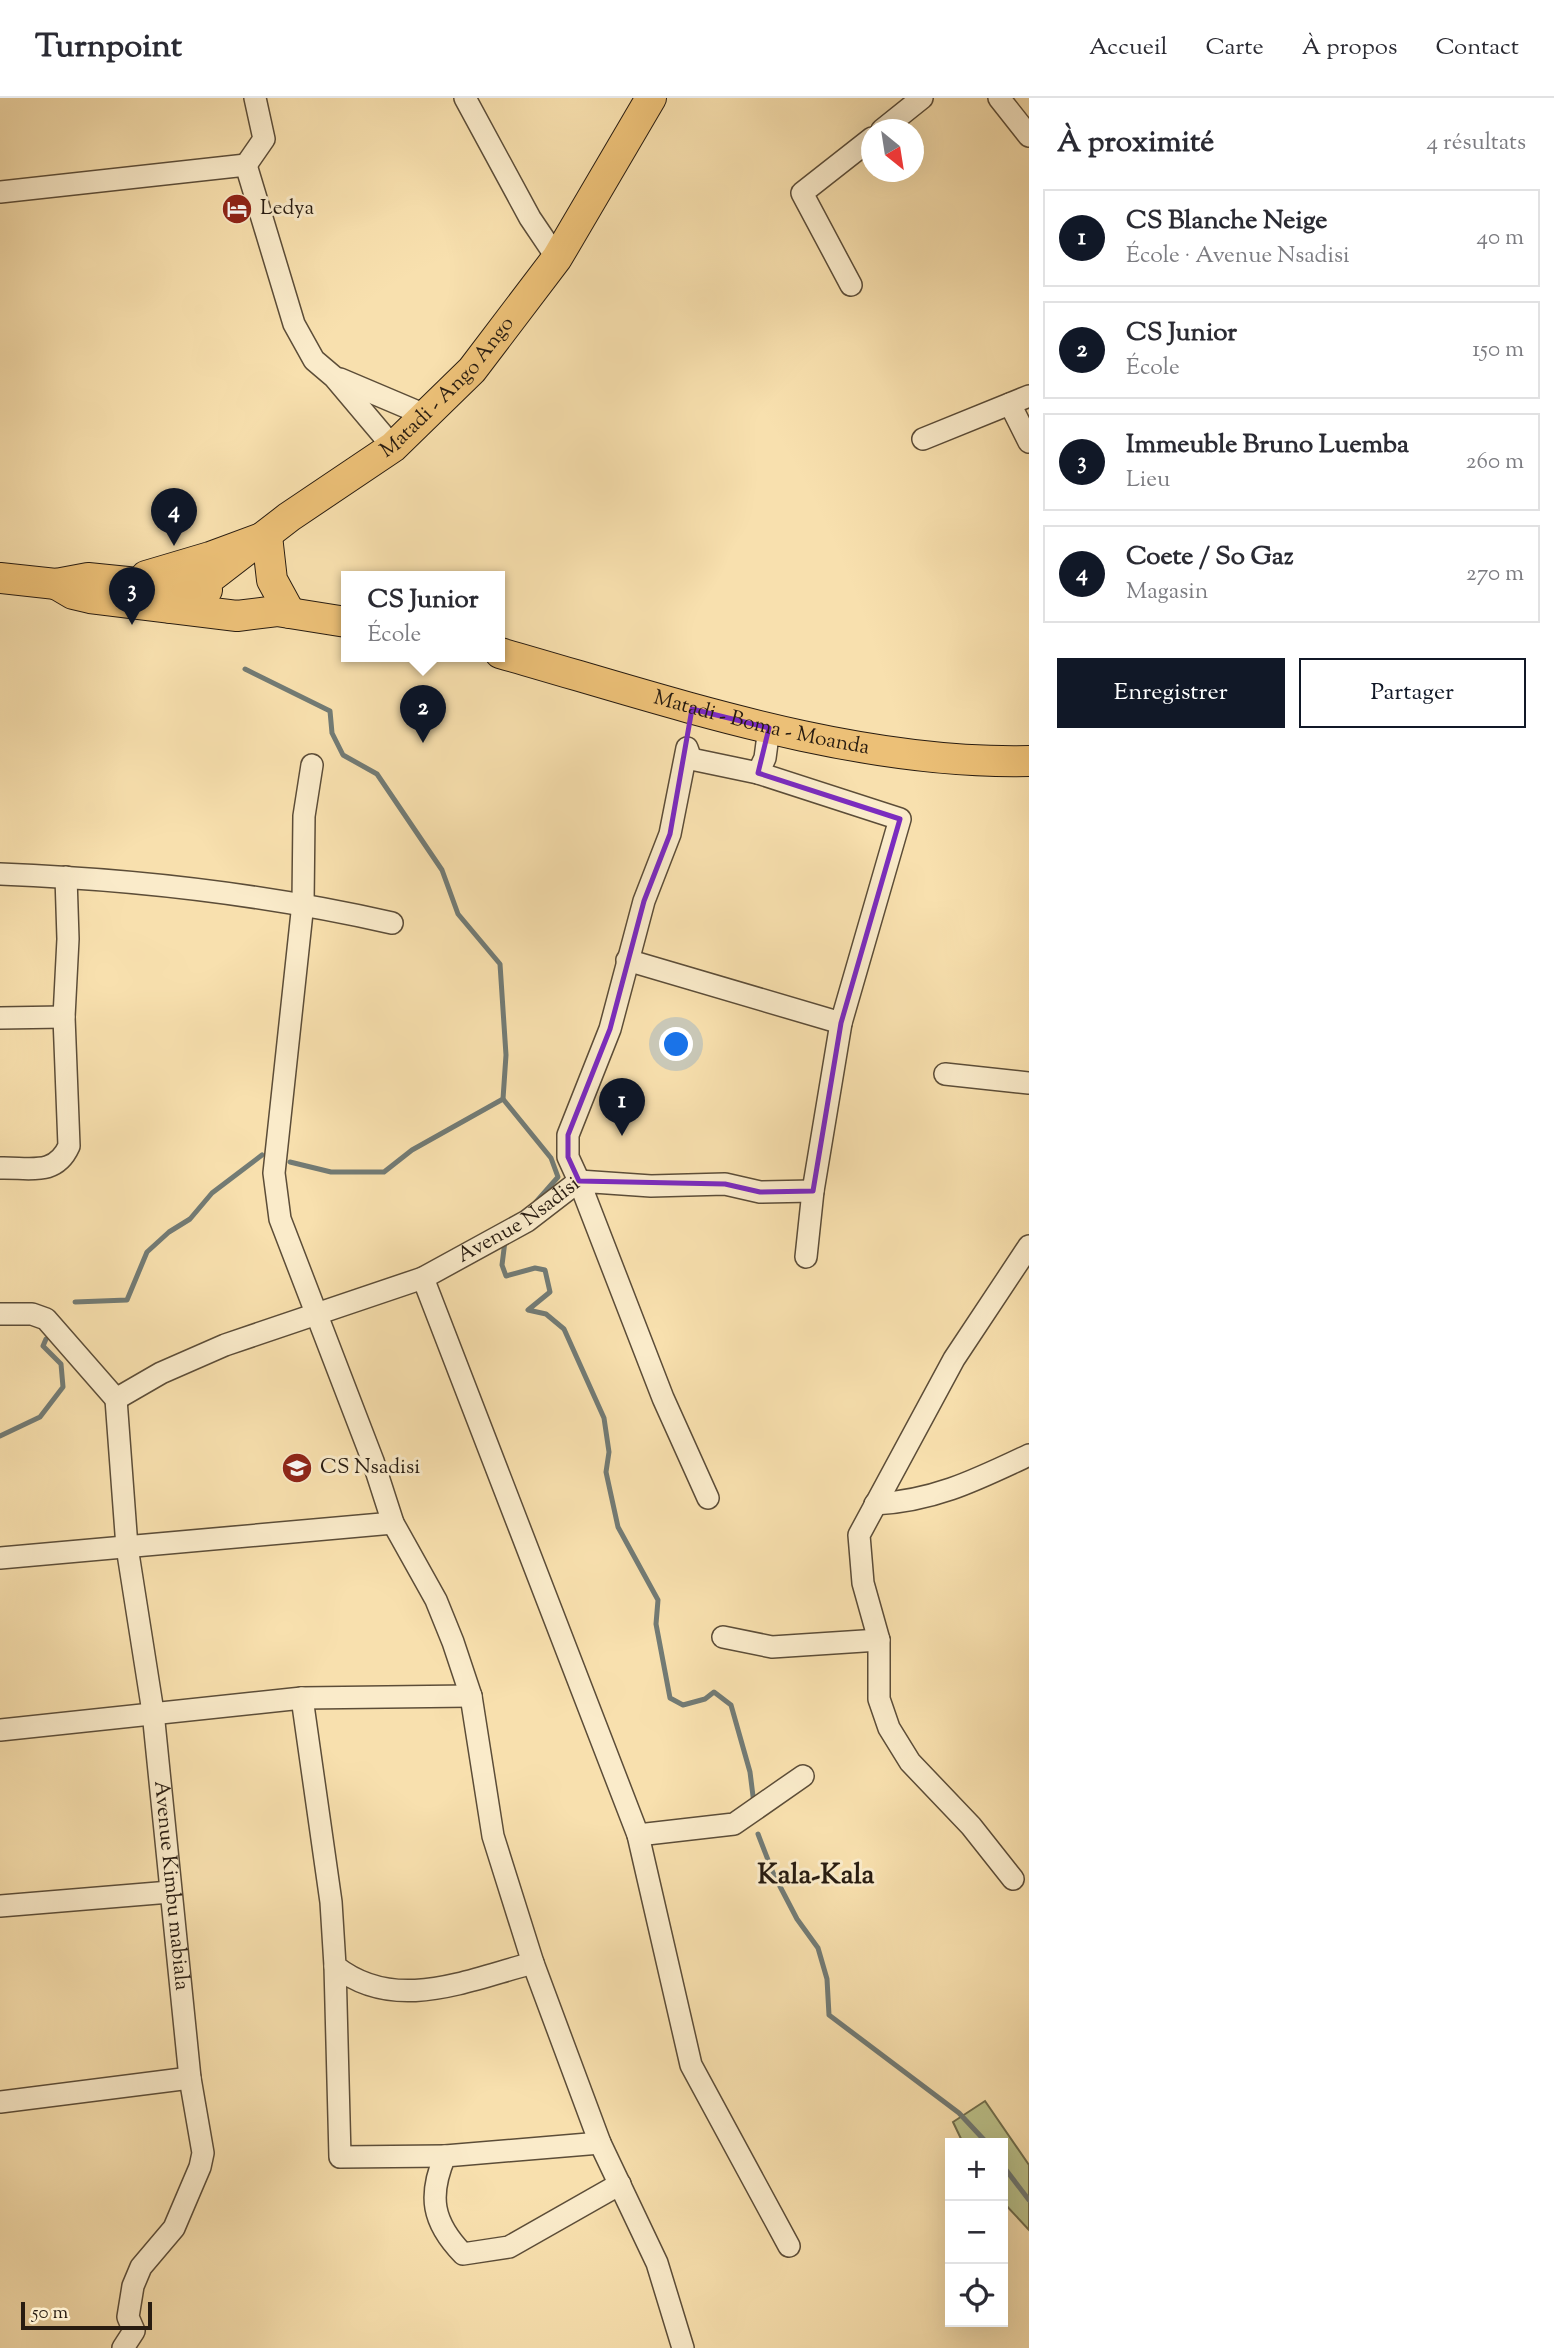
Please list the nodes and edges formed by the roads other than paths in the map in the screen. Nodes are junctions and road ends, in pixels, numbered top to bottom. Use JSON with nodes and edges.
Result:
{"nodes":[{"id":1,"x":255,"y":98,"type":"edge"},
{"id":2,"x":465,"y":98,"type":"edge"},
{"id":3,"x":651,"y":98,"type":"edge"},
{"id":4,"x":922,"y":98,"type":"edge"},
{"id":5,"x":999,"y":98,"type":"edge"},
{"id":6,"x":896,"y":119,"type":"edge"},
{"id":7,"x":1029,"y":136,"type":"edge"},
{"id":8,"x":861,"y":147,"type":"edge"},
{"id":9,"x":246,"y":165,"type":"junction"},
{"id":10,"x":0,"y":192,"type":"edge"},
{"id":11,"x":557,"y":258,"type":"junction"},
{"id":12,"x":850,"y":285,"type":"dead end"},
{"id":13,"x":334,"y":377,"type":"junction"},
{"id":14,"x":1020,"y":400,"type":"edge"},
{"id":15,"x":425,"y":415,"type":"junction"},
{"id":16,"x":922,"y":439,"type":"dead end"},
{"id":17,"x":1029,"y":442,"type":"edge"},
{"id":18,"x":393,"y":447,"type":"junction"},
{"id":19,"x":267,"y":536,"type":"junction"},
{"id":20,"x":0,"y":578,"type":"edge"},
{"id":21,"x":125,"y":581,"type":"junction"},
{"id":22,"x":56,"y":583,"type":"junction"},
{"id":23,"x":197,"y":588,"type":"junction"},
{"id":24,"x":170,"y":608,"type":"junction"},
{"id":25,"x":284,"y":612,"type":"junction"},
{"id":26,"x":341,"y":621,"type":"edge"},
{"id":27,"x":505,"y":654,"type":"edge"},
{"id":28,"x":692,"y":709,"type":"junction"},
{"id":29,"x":769,"y":728,"type":"junction"},
{"id":30,"x":687,"y":748,"type":"junction"},
{"id":31,"x":1029,"y":761,"type":"edge"},
{"id":32,"x":313,"y":765,"type":"dead end"},
{"id":33,"x":758,"y":773,"type":"junction"},
{"id":34,"x":0,"y":874,"type":"edge"},
{"id":35,"x":66,"y":877,"type":"junction"},
{"id":36,"x":303,"y":903,"type":"junction"},
{"id":37,"x":392,"y":923,"type":"dead end"},
{"id":38,"x":627,"y":960,"type":"junction"},
{"id":39,"x":64,"y":1017,"type":"junction"},
{"id":40,"x":0,"y":1018,"type":"edge"},
{"id":41,"x":841,"y":1023,"type":"junction"},
{"id":42,"x":945,"y":1074,"type":"dead end"},
{"id":43,"x":1029,"y":1083,"type":"edge"},
{"id":44,"x":0,"y":1168,"type":"edge"},
{"id":45,"x":579,"y":1181,"type":"junction"},
{"id":46,"x":813,"y":1191,"type":"junction"},
{"id":47,"x":1029,"y":1246,"type":"edge"},
{"id":48,"x":806,"y":1257,"type":"dead end"},
{"id":49,"x":423,"y":1278,"type":"junction"},
{"id":50,"x":0,"y":1314,"type":"edge"},
{"id":51,"x":316,"y":1316,"type":"junction"},
{"id":52,"x":116,"y":1399,"type":"junction"},
{"id":53,"x":1029,"y":1455,"type":"edge"},
{"id":54,"x":708,"y":1498,"type":"dead end"},
{"id":55,"x":875,"y":1504,"type":"junction"},
{"id":56,"x":393,"y":1523,"type":"junction"},
{"id":57,"x":127,"y":1547,"type":"junction"},
{"id":58,"x":0,"y":1558,"type":"edge"},
{"id":59,"x":723,"y":1637,"type":"dead end"},
{"id":60,"x":879,"y":1640,"type":"junction"},
{"id":61,"x":471,"y":1696,"type":"junction"},
{"id":62,"x":302,"y":1698,"type":"junction"},
{"id":63,"x":153,"y":1712,"type":"junction"},
{"id":64,"x":0,"y":1730,"type":"edge"},
{"id":65,"x":803,"y":1776,"type":"dead end"},
{"id":66,"x":638,"y":1835,"type":"junction"},
{"id":67,"x":1013,"y":1878,"type":"dead end"},
{"id":68,"x":170,"y":1892,"type":"junction"},
{"id":69,"x":0,"y":1906,"type":"edge"},
{"id":70,"x":533,"y":1963,"type":"junction"},
{"id":71,"x":335,"y":1966,"type":"junction"},
{"id":72,"x":190,"y":2078,"type":"junction"},
{"id":73,"x":0,"y":2102,"type":"edge"},
{"id":74,"x":600,"y":2143,"type":"junction"},
{"id":75,"x":445,"y":2156,"type":"junction"},
{"id":76,"x":620,"y":2184,"type":"junction"},
{"id":77,"x":789,"y":2246,"type":"dead end"},
{"id":78,"x":123,"y":2348,"type":"edge"},
{"id":79,"x":683,"y":2348,"type":"edge"}],
"edges":[{"from":1,"to":9,"type":"street"},
{"from":2,"to":11,"type":"street"},
{"from":3,"to":11,"type":"highway","name":"Matadi - Ango Ango"},
{"from":4,"to":6,"type":"street"},
{"from":5,"to":7,"type":"street"},
{"from":8,"to":12,"type":"street"},
{"from":9,"to":10,"type":"street"},
{"from":9,"to":13,"type":"street"},
{"from":11,"to":15,"type":"highway","name":"Matadi - Ango Ango"},
{"from":13,"to":15,"type":"street"},
{"from":13,"to":18,"type":"street"},
{"from":14,"to":16,"type":"street"},
{"from":14,"to":17,"type":"street"},
{"from":15,"to":18,"type":"highway","name":"Matadi - Ango Ango"},
{"from":18,"to":19,"type":"highway","name":"Matadi - Ango Ango"},
{"from":19,"to":21,"type":"highway"},
{"from":19,"to":23,"type":"highway","name":"Matadi - Ango Ango"},
{"from":19,"to":25,"type":"highway"},
{"from":20,"to":22,"type":"highway"},
{"from":21,"to":22,"type":"highway"},
{"from":21,"to":23,"type":"highway"},
{"from":22,"to":24,"type":"highway"},
{"from":23,"to":24,"type":"highway","name":"Matadi - Ango Ango"},
{"from":23,"to":25,"type":"highway"},
{"from":24,"to":25,"type":"highway"},
{"from":25,"to":26,"type":"highway"},
{"from":27,"to":28,"type":"highway","name":"Matadi - Boma - Moanda"},
{"from":28,"to":29,"type":"highway","name":"Matadi - Boma - Moanda"},
{"from":28,"to":30,"type":"street","name":"Avenue Nsadisi"},
{"from":29,"to":31,"type":"highway","name":"Matadi - Boma - Moanda"},
{"from":29,"to":33,"type":"street"},
{"from":30,"to":33,"type":"street"},
{"from":30,"to":38,"type":"street","name":"Avenue Nsadisi"},
{"from":32,"to":36,"type":"street"},
{"from":33,"to":41,"type":"street"},
{"from":34,"to":35,"type":"street"},
{"from":35,"to":36,"type":"street"},
{"from":35,"to":39,"type":"street"},
{"from":36,"to":37,"type":"street"},
{"from":36,"to":51,"type":"street"},
{"from":38,"to":41,"type":"street"},
{"from":38,"to":45,"type":"street","name":"Avenue Nsadisi"},
{"from":39,"to":40,"type":"street"},
{"from":39,"to":44,"type":"street"},
{"from":41,"to":46,"type":"street"},
{"from":42,"to":43,"type":"street"},
{"from":45,"to":46,"type":"street"},
{"from":45,"to":49,"type":"street","name":"Avenue Nsadisi"},
{"from":45,"to":54,"type":"street"},
{"from":46,"to":48,"type":"street"},
{"from":47,"to":55,"type":"street"},
{"from":49,"to":51,"type":"street","name":"Avenue Nsadisi"},
{"from":49,"to":66,"type":"street"},
{"from":50,"to":52,"type":"street"},
{"from":51,"to":52,"type":"street","name":"Avenue Nsadisi"},
{"from":51,"to":56,"type":"street"},
{"from":52,"to":57,"type":"street","name":"Avenue Kimbu mabiala"},
{"from":53,"to":55,"type":"street"},
{"from":55,"to":60,"type":"street"},
{"from":56,"to":57,"type":"street"},
{"from":56,"to":61,"type":"street"},
{"from":57,"to":58,"type":"street"},
{"from":57,"to":63,"type":"street","name":"Avenue Kimbu mabiala"},
{"from":59,"to":60,"type":"street"},
{"from":60,"to":67,"type":"street"},
{"from":61,"to":62,"type":"street"},
{"from":61,"to":70,"type":"street"},
{"from":62,"to":63,"type":"street"},
{"from":62,"to":71,"type":"street"},
{"from":63,"to":64,"type":"street"},
{"from":63,"to":68,"type":"street","name":"Avenue Kimbu mabiala"},
{"from":65,"to":66,"type":"street"},
{"from":66,"to":77,"type":"street"},
{"from":68,"to":69,"type":"street"},
{"from":68,"to":72,"type":"street","name":"Avenue Kimbu mabiala"},
{"from":70,"to":71,"type":"street"},
{"from":70,"to":74,"type":"street"},
{"from":71,"to":75,"type":"street"},
{"from":72,"to":73,"type":"street"},
{"from":72,"to":78,"type":"street","name":"Avenue Kimbu mabiala"},
{"from":74,"to":75,"type":"street"},
{"from":74,"to":76,"type":"street"},
{"from":75,"to":76,"type":"street"},
{"from":76,"to":79,"type":"street"}]}
